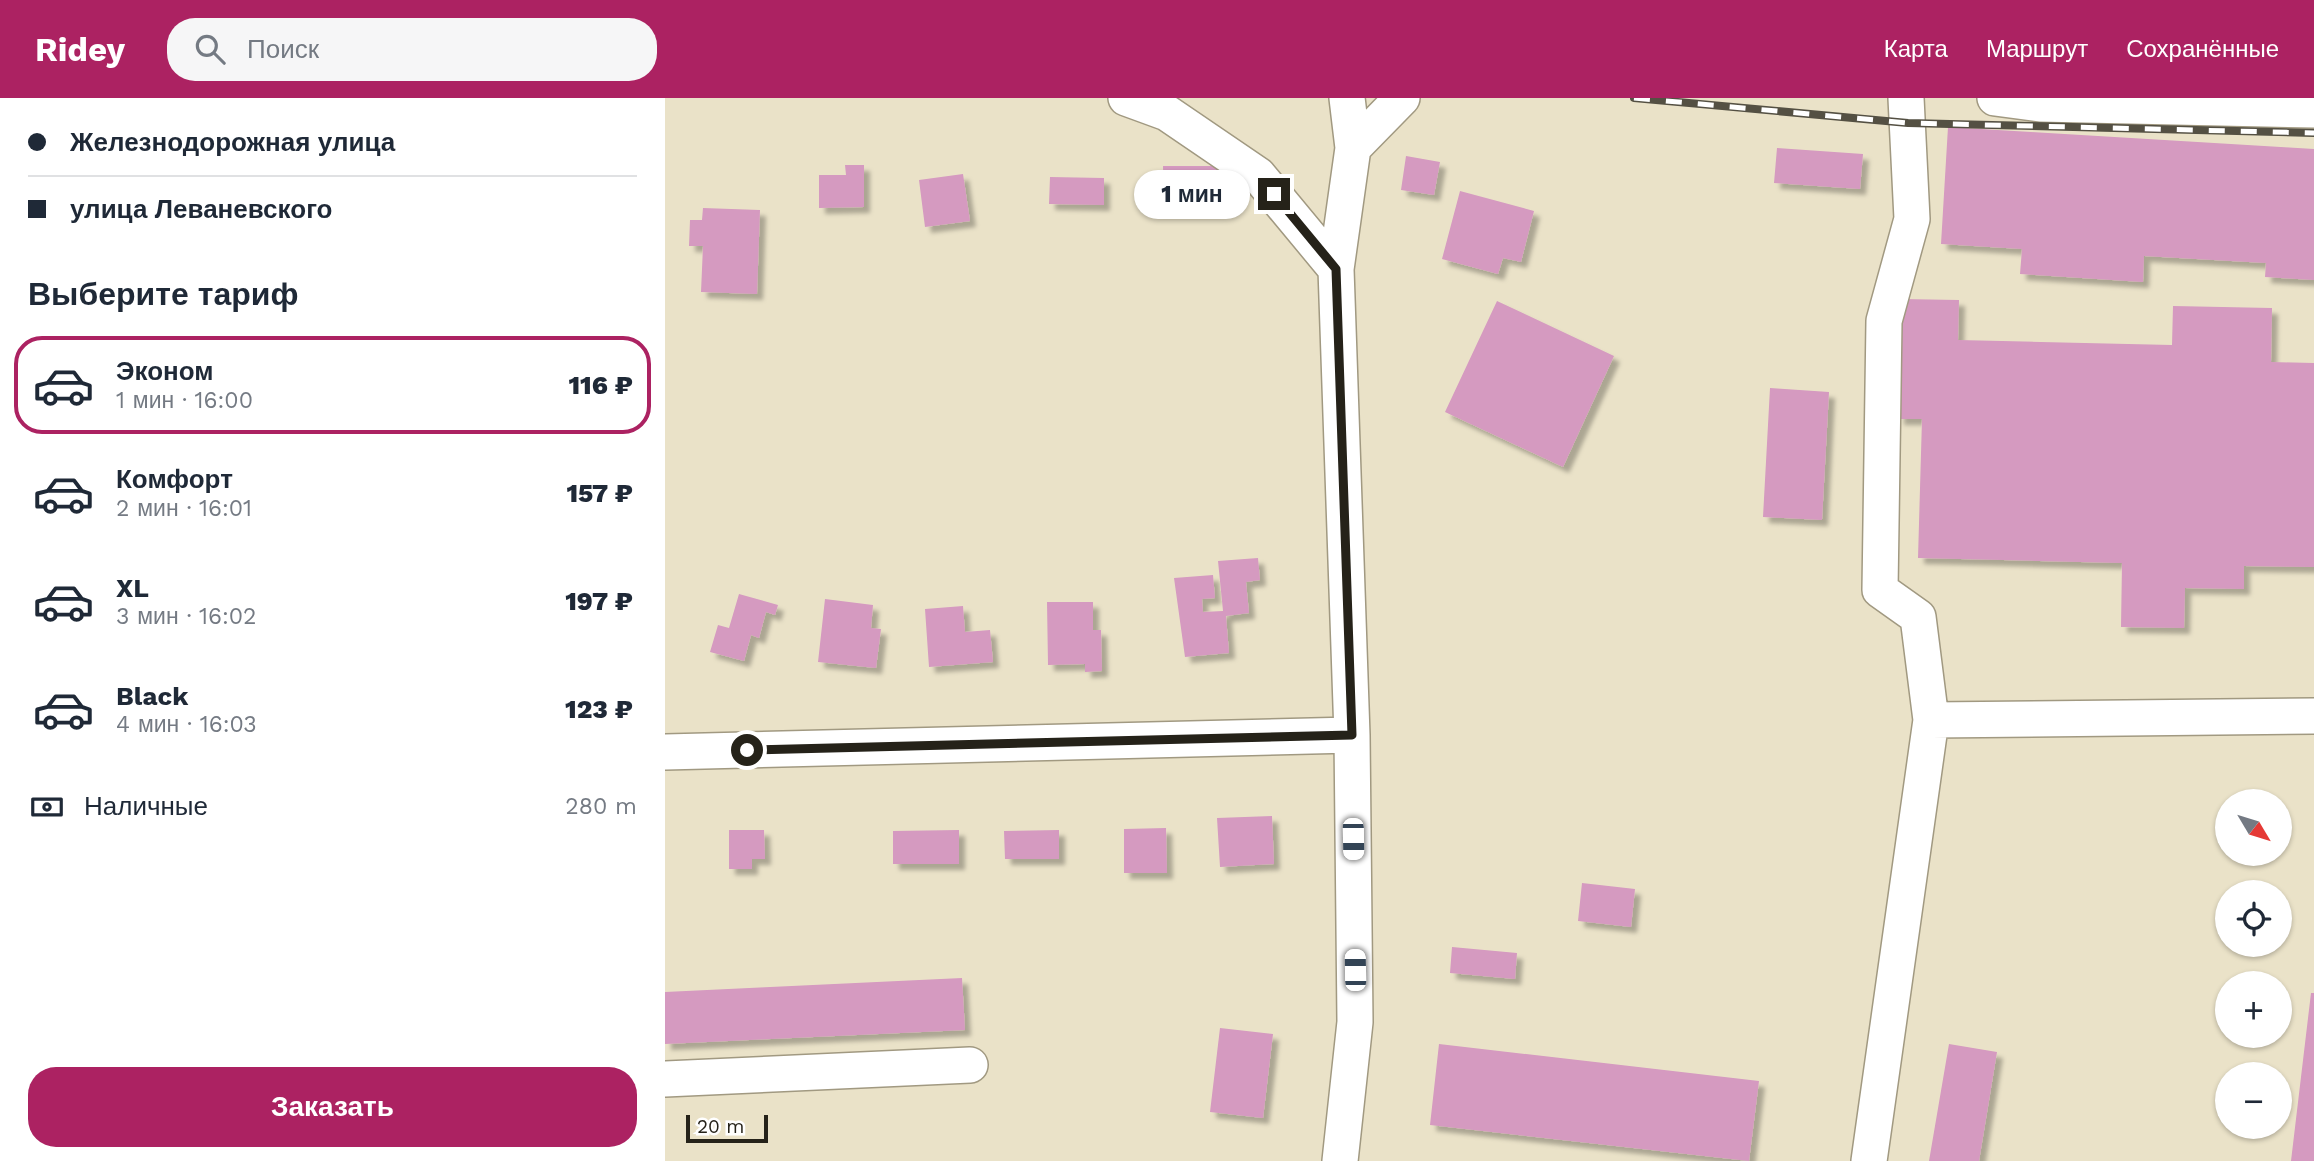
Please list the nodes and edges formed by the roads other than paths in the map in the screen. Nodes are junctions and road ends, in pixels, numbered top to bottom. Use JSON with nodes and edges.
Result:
{"nodes":[{"id":1,"x":1126,"y":98,"type":"edge"},
{"id":2,"x":1347,"y":98,"type":"edge"},
{"id":3,"x":1402,"y":98,"type":"edge"},
{"id":4,"x":1906,"y":98,"type":"edge"},
{"id":5,"x":1995,"y":98,"type":"edge"},
{"id":6,"x":2314,"y":110,"type":"edge"},
{"id":7,"x":1353,"y":148,"type":"junction"},
{"id":8,"x":1336,"y":269,"type":"junction"},
{"id":9,"x":2314,"y":716,"type":"edge"},
{"id":10,"x":1931,"y":720,"type":"junction"},
{"id":11,"x":1352,"y":735,"type":"junction"},
{"id":12,"x":665,"y":752,"type":"edge"},
{"id":13,"x":970,"y":1065,"type":"dead end"},
{"id":14,"x":665,"y":1079,"type":"edge"},
{"id":15,"x":1340,"y":1161,"type":"edge"},
{"id":16,"x":1869,"y":1161,"type":"edge"}],
"edges":[{"from":1,"to":8,"type":"street"},
{"from":2,"to":7,"type":"street"},
{"from":3,"to":7,"type":"street"},
{"from":4,"to":10,"type":"street"},
{"from":5,"to":6,"type":"street"},
{"from":7,"to":8,"type":"street"},
{"from":8,"to":11,"type":"street"},
{"from":9,"to":10,"type":"street"},
{"from":10,"to":16,"type":"street"},
{"from":11,"to":12,"type":"street"},
{"from":11,"to":15,"type":"street"},
{"from":13,"to":14,"type":"street"}]}
